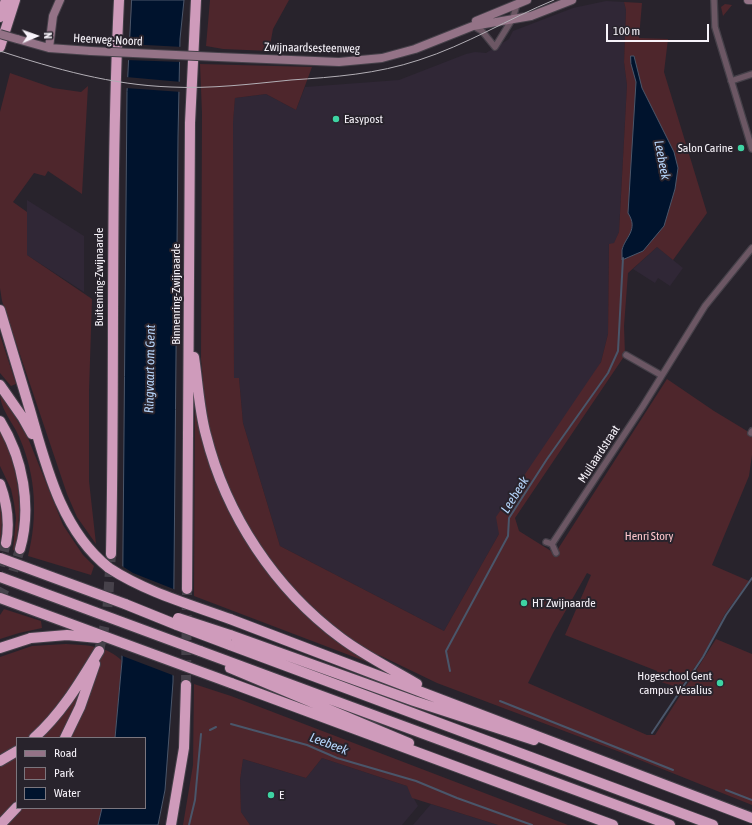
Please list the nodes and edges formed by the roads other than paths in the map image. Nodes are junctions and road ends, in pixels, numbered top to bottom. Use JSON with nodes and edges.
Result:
{"nodes":[{"id":1,"x":6,"y":0,"type":"edge"},
{"id":2,"x":15,"y":0,"type":"edge"},
{"id":3,"x":60,"y":0,"type":"edge"},
{"id":4,"x":119,"y":0,"type":"edge"},
{"id":5,"x":196,"y":0,"type":"edge"},
{"id":6,"x":527,"y":0,"type":"edge"},
{"id":7,"x":572,"y":0,"type":"edge"},
{"id":8,"x":714,"y":0,"type":"edge"},
{"id":9,"x":748,"y":0,"type":"edge"},
{"id":10,"x":752,"y":0,"type":"edge"},
{"id":11,"x":516,"y":2,"type":"edge"},
{"id":12,"x":517,"y":18,"type":"junction"},
{"id":13,"x":3,"y":21,"type":"edge"},
{"id":14,"x":473,"y":26,"type":"junction"},
{"id":15,"x":0,"y":34,"type":"edge"},
{"id":16,"x":0,"y":47,"type":"edge"},
{"id":17,"x":49,"y":48,"type":"junction"},
{"id":18,"x":0,"y":54,"type":"edge"},
{"id":19,"x":218,"y":57,"type":"joint"},
{"id":20,"x":752,"y":74,"type":"edge"},
{"id":21,"x":731,"y":80,"type":"junction"},
{"id":22,"x":752,"y":149,"type":"edge"},
{"id":23,"x":752,"y":248,"type":"edge"},
{"id":24,"x":0,"y":310,"type":"edge"},
{"id":25,"x":189,"y":324,"type":"junction"},
{"id":26,"x":626,"y":355,"type":"dead end"},
{"id":27,"x":661,"y":375,"type":"junction"},
{"id":28,"x":0,"y":385,"type":"edge"},
{"id":29,"x":0,"y":421,"type":"edge"},
{"id":30,"x":42,"y":453,"type":"junction"},
{"id":31,"x":0,"y":484,"type":"edge"},
{"id":32,"x":546,"y":542,"type":"dead end"},
{"id":33,"x":6,"y":543,"type":"tunnel mouth"},
{"id":34,"x":552,"y":544,"type":"junction"},
{"id":35,"x":20,"y":550,"type":"tunnel mouth"},
{"id":36,"x":556,"y":553,"type":"dead end"},
{"id":37,"x":111,"y":554,"type":"tunnel mouth"},
{"id":38,"x":0,"y":558,"type":"edge"},
{"id":39,"x":0,"y":577,"type":"edge"},
{"id":40,"x":187,"y":589,"type":"tunnel mouth"},
{"id":41,"x":0,"y":598,"type":"edge"},
{"id":42,"x":230,"y":640,"type":"junction"},
{"id":43,"x":128,"y":645,"type":"junction"},
{"id":44,"x":0,"y":648,"type":"edge"},
{"id":45,"x":230,"y":665,"type":"junction"},
{"id":46,"x":186,"y":685,"type":"tunnel mouth"},
{"id":47,"x":443,"y":698,"type":"junction"},
{"id":48,"x":35,"y":737,"type":"edge"},
{"id":49,"x":65,"y":737,"type":"edge"},
{"id":50,"x":572,"y":750,"type":"junction"},
{"id":51,"x":16,"y":752,"type":"edge"},
{"id":52,"x":0,"y":761,"type":"edge"},
{"id":53,"x":463,"y":768,"type":"junction"},
{"id":54,"x":16,"y":808,"type":"edge"},
{"id":55,"x":752,"y":818,"type":"edge"},
{"id":56,"x":0,"y":825,"type":"edge"},
{"id":57,"x":171,"y":825,"type":"edge"},
{"id":58,"x":613,"y":825,"type":"edge"},
{"id":59,"x":670,"y":825,"type":"edge"},
{"id":60,"x":713,"y":825,"type":"edge"}],
"edges":[{"from":1,"to":13,"type":"highway"},
{"from":2,"to":13,"type":"highway"},
{"from":3,"to":17,"type":"street"},
{"from":4,"to":37,"type":"highway","name":"Buitenring-Zwijnaarde"},
{"from":5,"to":25,"type":"highway","name":"Binnenring-Zwijnaarde"},
{"from":6,"to":11,"type":"street","name":"Zwijnaardsesteenweg"},
{"from":7,"to":12,"type":"street","name":"Zwijnaardsesteenweg"},
{"from":8,"to":21,"type":"street"},
{"from":9,"to":10,"type":"street"},
{"from":11,"to":12,"type":"street"},
{"from":11,"to":14,"type":"street","name":"Zwijnaardsesteenweg"},
{"from":12,"to":14,"type":"street","name":"Zwijnaardsesteenweg"},
{"from":12,"to":14,"type":"street"},
{"from":13,"to":16,"type":"highway"},
{"from":13,"to":18,"type":"highway"},
{"from":14,"to":19,"type":"street","name":"Zwijnaardsesteenweg"},
{"from":15,"to":17,"type":"street","name":"Heerweg-Noord","bridge":true},
{"from":17,"to":19,"type":"street","name":"Heerweg-Noord","bridge":true},
{"from":20,"to":21,"type":"street"},
{"from":21,"to":22,"type":"street"},
{"from":23,"to":27,"type":"street","name":"Muilaardstraat"},
{"from":24,"to":30,"type":"highway"},
{"from":25,"to":40,"type":"highway","name":"Binnenring-Zwijnaarde"},
{"from":25,"to":47,"type":"highway"},
{"from":26,"to":27,"type":"street"},
{"from":27,"to":34,"type":"street","name":"Muilaardstraat"},
{"from":28,"to":30,"type":"highway"},
{"from":29,"to":35,"type":"highway"},
{"from":30,"to":47,"type":"highway","bridge":true},
{"from":31,"to":33,"type":"highway"},
{"from":32,"to":34,"type":"street"},
{"from":34,"to":36,"type":"street"},
{"from":38,"to":42,"type":"highway","bridge":true},
{"from":39,"to":45,"type":"highway","bridge":true},
{"from":41,"to":43,"type":"highway","bridge":true},
{"from":42,"to":50,"type":"highway"},
{"from":42,"to":60,"type":"highway"},
{"from":43,"to":44,"type":"highway","bridge":true},
{"from":43,"to":53,"type":"highway","bridge":true},
{"from":45,"to":53,"type":"highway"},
{"from":45,"to":59,"type":"highway"},
{"from":46,"to":57,"type":"highway"},
{"from":47,"to":50,"type":"highway"},
{"from":48,"to":49,"type":"highway"},
{"from":50,"to":55,"type":"highway"},
{"from":51,"to":52,"type":"highway"},
{"from":53,"to":58,"type":"highway"},
{"from":54,"to":56,"type":"highway"}]}
